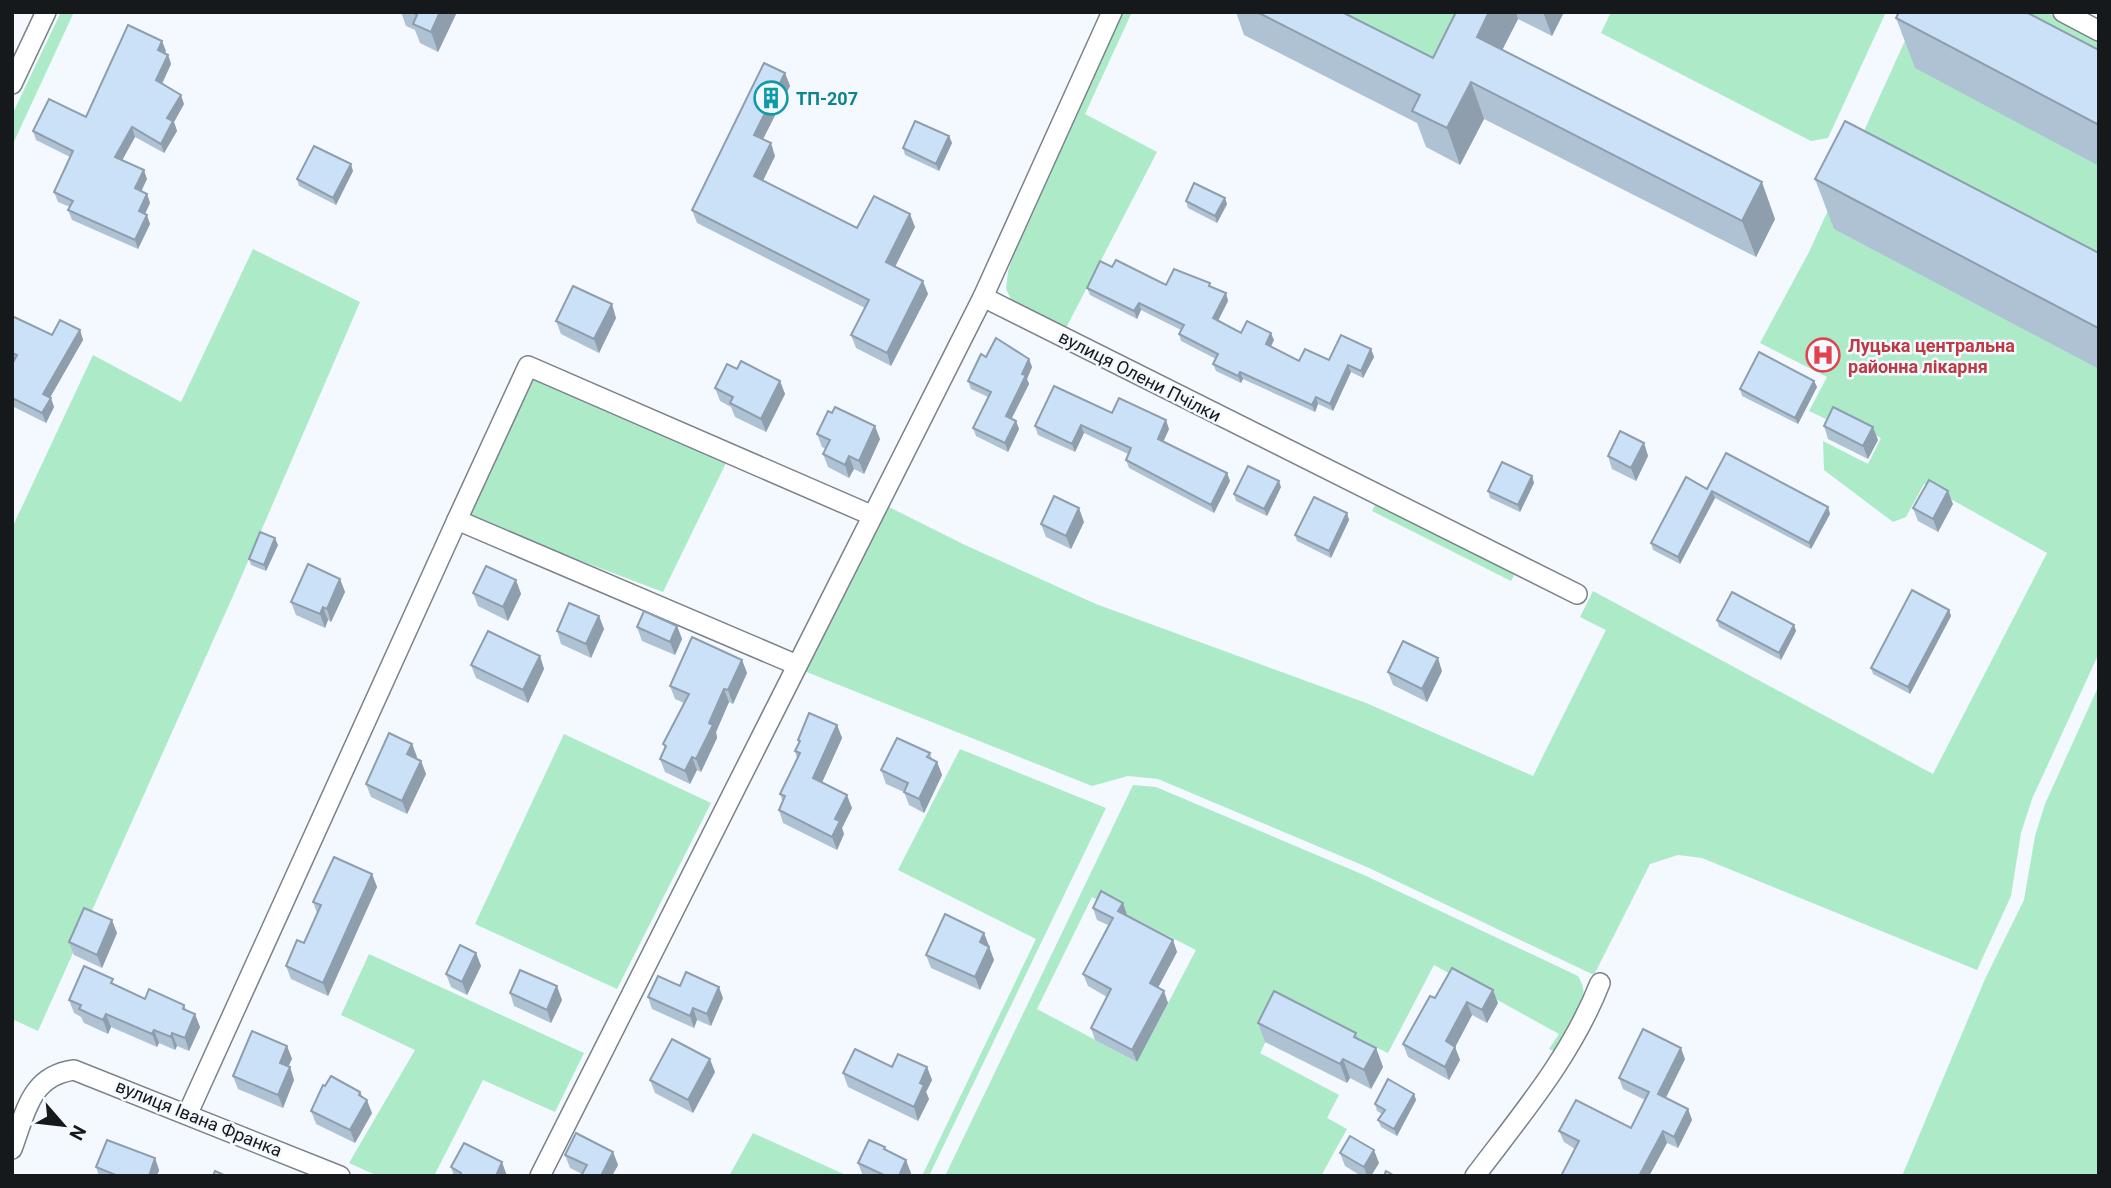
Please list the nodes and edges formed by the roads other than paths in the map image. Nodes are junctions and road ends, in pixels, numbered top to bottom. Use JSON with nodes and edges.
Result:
{"nodes":[{"id":1,"x":46,"y":12,"type":"edge"},
{"id":2,"x":1112,"y":12,"type":"edge"},
{"id":3,"x":2063,"y":12,"type":"edge"},
{"id":4,"x":2099,"y":31,"type":"edge"},
{"id":5,"x":12,"y":83,"type":"edge"},
{"id":6,"x":983,"y":297,"type":"junction"},
{"id":7,"x":871,"y":515,"type":"junction"},
{"id":8,"x":457,"y":520,"type":"junction"},
{"id":9,"x":1577,"y":594,"type":"dead end"},
{"id":10,"x":797,"y":665,"type":"junction"},
{"id":11,"x":1600,"y":982,"type":"dead end"},
{"id":12,"x":188,"y":1113,"type":"junction"},
{"id":13,"x":12,"y":1149,"type":"edge"},
{"id":14,"x":340,"y":1176,"type":"edge"},
{"id":15,"x":540,"y":1176,"type":"edge"},
{"id":16,"x":1475,"y":1176,"type":"edge"}],
"edges":[{"from":1,"to":5,"type":"street"},
{"from":2,"to":6,"type":"street"},
{"from":3,"to":4,"type":"street"},
{"from":6,"to":7,"type":"street"},
{"from":6,"to":9,"type":"street","name":"вулиця Олени Пчілки"},
{"from":7,"to":8,"type":"street"},
{"from":7,"to":10,"type":"street"},
{"from":8,"to":10,"type":"street"},
{"from":8,"to":12,"type":"street"},
{"from":10,"to":15,"type":"street"},
{"from":11,"to":16,"type":"street"},
{"from":12,"to":13,"type":"street","name":"вулиця Івана Франка"},
{"from":12,"to":14,"type":"street","name":"вулиця Івана Франка"}]}
